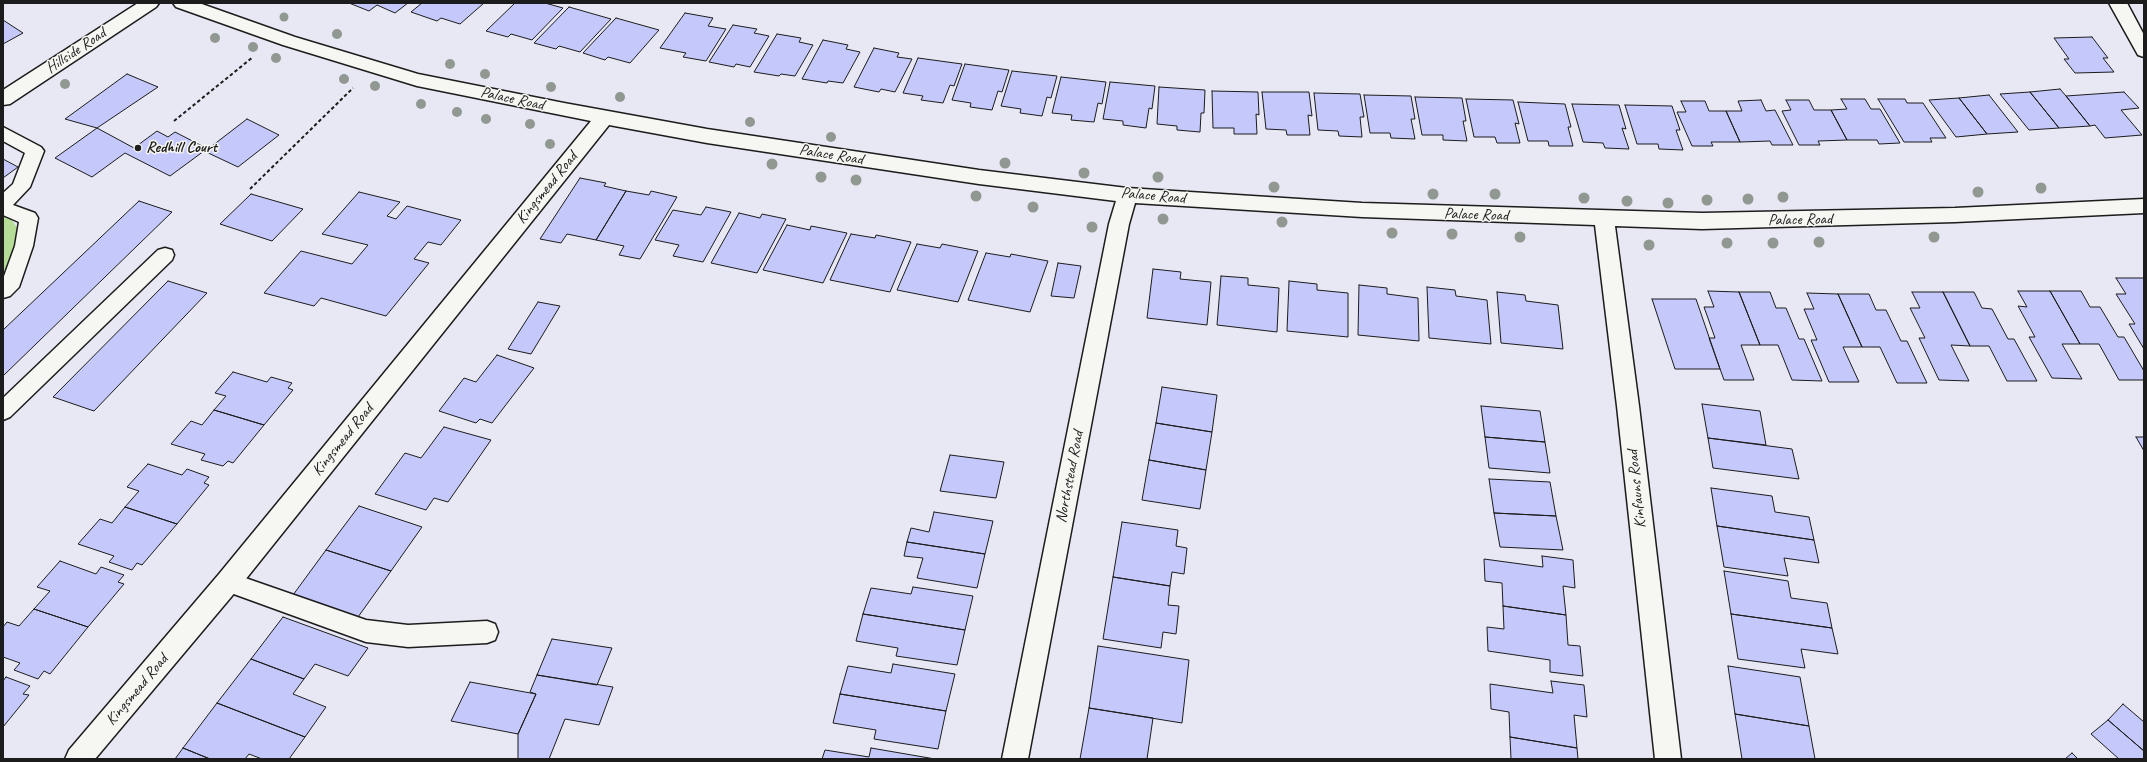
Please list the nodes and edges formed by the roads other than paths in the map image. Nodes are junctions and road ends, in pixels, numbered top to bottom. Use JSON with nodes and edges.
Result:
{"nodes":[{"id":1,"x":150,"y":3,"type":"edge"},
{"id":2,"x":182,"y":3,"type":"edge"},
{"id":3,"x":2118,"y":3,"type":"edge"},
{"id":4,"x":2144,"y":51,"type":"edge"},
{"id":5,"x":3,"y":99,"type":"edge"},
{"id":6,"x":604,"y":118,"type":"junction"},
{"id":7,"x":3,"y":133,"type":"edge"},
{"id":8,"x":1127,"y":195,"type":"junction"},
{"id":9,"x":3,"y":204,"type":"edge"},
{"id":10,"x":2144,"y":206,"type":"edge"},
{"id":11,"x":3,"y":208,"type":"edge"},
{"id":12,"x":1604,"y":219,"type":"junction"},
{"id":13,"x":165,"y":255,"type":"dead end"},
{"id":14,"x":3,"y":291,"type":"edge"},
{"id":15,"x":3,"y":410,"type":"edge"},
{"id":16,"x":228,"y":582,"type":"junction"},
{"id":17,"x":487,"y":632,"type":"dead end"},
{"id":18,"x":78,"y":759,"type":"edge"},
{"id":19,"x":1015,"y":759,"type":"edge"},
{"id":20,"x":1668,"y":759,"type":"edge"}],
"edges":[{"from":1,"to":5,"type":"street","name":"Hillside Road"},
{"from":2,"to":6,"type":"street","name":"Palace Road"},
{"from":3,"to":4,"type":"street"},
{"from":6,"to":8,"type":"street","name":"Palace Road"},
{"from":6,"to":16,"type":"street","name":"Kingsmead Road"},
{"from":7,"to":9,"type":"lane"},
{"from":8,"to":12,"type":"street","name":"Palace Road"},
{"from":8,"to":19,"type":"street","name":"Northstead Road"},
{"from":10,"to":12,"type":"street","name":"Palace Road"},
{"from":11,"to":14,"type":"lane"},
{"from":12,"to":20,"type":"street","name":"Kinfauns Road"},
{"from":13,"to":15,"type":"lane"},
{"from":16,"to":17,"type":"lane"},
{"from":16,"to":18,"type":"street","name":"Kingsmead Road"}]}
